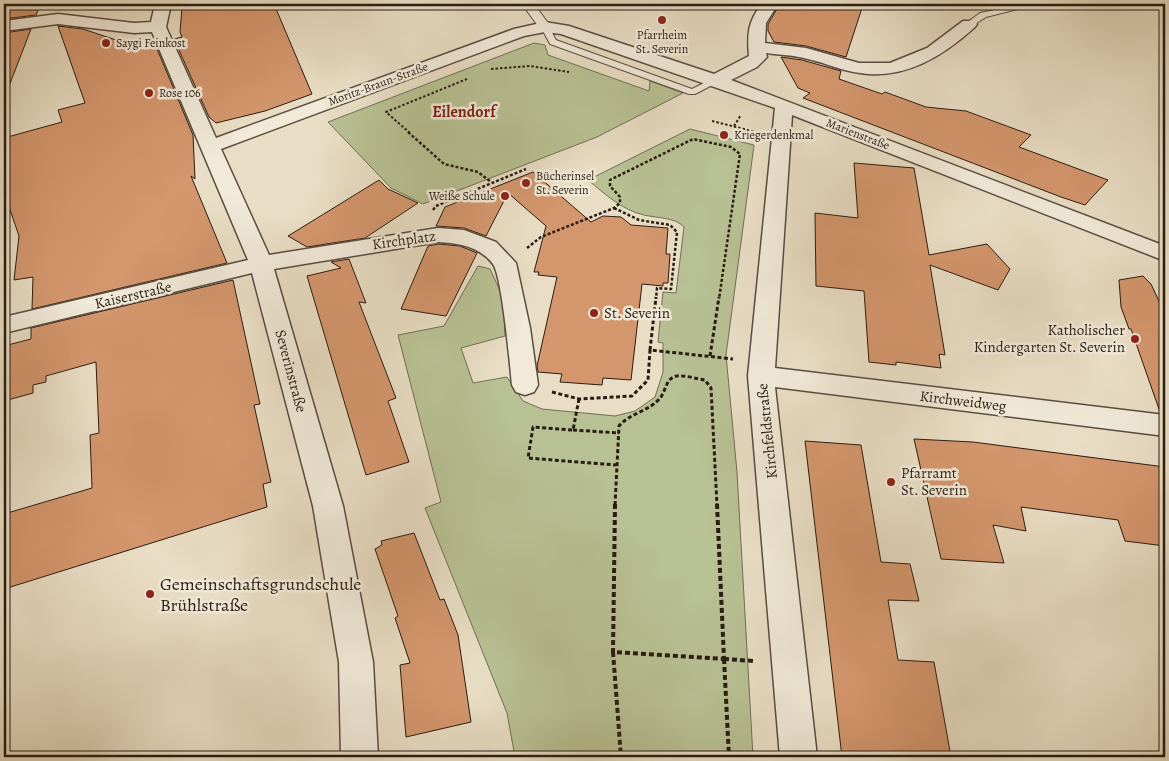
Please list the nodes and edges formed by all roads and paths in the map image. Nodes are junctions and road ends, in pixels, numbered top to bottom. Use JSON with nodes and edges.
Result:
{"nodes":[{"id":1,"x":163,"y":4,"type":"edge"},
{"id":2,"x":528,"y":4,"type":"edge"},
{"id":3,"x":770,"y":4,"type":"edge"},
{"id":4,"x":1034,"y":4,"type":"edge"},
{"id":5,"x":1154,"y":4,"type":"edge"},
{"id":6,"x":1165,"y":7,"type":"edge"},
{"id":7,"x":969,"y":24,"type":"joint"},
{"id":8,"x":4,"y":26,"type":"edge"},
{"id":9,"x":158,"y":27,"type":"junction"},
{"id":10,"x":545,"y":27,"type":"junction"},
{"id":11,"x":757,"y":47,"type":"junction"},
{"id":12,"x":490,"y":69,"type":"dead end"},
{"id":13,"x":571,"y":72,"type":"dead end"},
{"id":14,"x":472,"y":77,"type":"dead end"},
{"id":15,"x":717,"y":80,"type":"junction"},
{"id":16,"x":784,"y":105,"type":"junction"},
{"id":17,"x":739,"y":118,"type":"dead end"},
{"id":18,"x":712,"y":121,"type":"dead end"},
{"id":19,"x":734,"y":126,"type":"junction"},
{"id":20,"x":754,"y":131,"type":"dead end"},
{"id":21,"x":211,"y":146,"type":"junction"},
{"id":22,"x":526,"y":169,"type":"dead end"},
{"id":23,"x":491,"y":182,"type":"junction"},
{"id":24,"x":614,"y":208,"type":"junction"},
{"id":25,"x":412,"y":238,"type":"junction"},
{"id":26,"x":1165,"y":254,"type":"edge"},
{"id":27,"x":505,"y":263,"type":"junction"},
{"id":28,"x":261,"y":264,"type":"junction"},
{"id":29,"x":4,"y":325,"type":"edge"},
{"id":30,"x":650,"y":350,"type":"junction"},
{"id":31,"x":710,"y":356,"type":"junction"},
{"id":32,"x":761,"y":369,"type":"junction"},
{"id":33,"x":525,"y":385,"type":"joint"},
{"id":34,"x":579,"y":399,"type":"junction"},
{"id":35,"x":1165,"y":426,"type":"edge"},
{"id":36,"x":573,"y":430,"type":"junction"},
{"id":37,"x":618,"y":433,"type":"junction"},
{"id":38,"x":616,"y":465,"type":"junction"},
{"id":39,"x":613,"y":652,"type":"junction"},
{"id":40,"x":725,"y":659,"type":"junction"},
{"id":41,"x":789,"y":663,"type":"junction"},
{"id":42,"x":359,"y":757,"type":"edge"},
{"id":43,"x":621,"y":757,"type":"edge"},
{"id":44,"x":729,"y":757,"type":"edge"},
{"id":45,"x":798,"y":757,"type":"edge"}],
"edges":[{"from":1,"to":9,"type":"street"},
{"from":2,"to":10,"type":"street"},
{"from":3,"to":11,"type":"street"},
{"from":4,"to":7,"type":"lane"},
{"from":5,"to":6,"type":"lane"},
{"from":7,"to":11,"type":"street"},
{"from":8,"to":9,"type":"street"},
{"from":9,"to":21,"type":"street","name":"Severinstraße"},
{"from":10,"to":15,"type":"street","name":"Marienstraße"},
{"from":10,"to":21,"type":"street","name":"Moritz-Braun-Straße"},
{"from":11,"to":15,"type":"street"},
{"from":12,"to":13,"type":"path"},
{"from":14,"to":23,"type":"path"},
{"from":15,"to":16,"type":"street","name":"Marienstraße"},
{"from":16,"to":26,"type":"street","name":"Marienstraße"},
{"from":16,"to":32,"type":"street","name":"Kirchfeldstraße"},
{"from":17,"to":19,"type":"path"},
{"from":18,"to":19,"type":"path"},
{"from":19,"to":20,"type":"path"},
{"from":21,"to":28,"type":"street","name":"Severinstraße"},
{"from":22,"to":23,"type":"path"},
{"from":23,"to":25,"type":"path"},
{"from":24,"to":27,"type":"path"},
{"from":24,"to":30,"type":"path"},
{"from":24,"to":31,"type":"path"},
{"from":25,"to":27,"type":"street","name":"Kirchplatz"},
{"from":25,"to":28,"type":"street","name":"Kirchplatz"},
{"from":27,"to":33,"type":"street"},
{"from":28,"to":29,"type":"street","name":"Kaiserstraße"},
{"from":28,"to":42,"type":"street","name":"Severinstraße"},
{"from":30,"to":31,"type":"path"},
{"from":30,"to":34,"type":"path"},
{"from":31,"to":32,"type":"path"},
{"from":32,"to":35,"type":"street","name":"Kirchweidweg"},
{"from":32,"to":41,"type":"street","name":"Kirchfeldstraße"},
{"from":33,"to":34,"type":"path"},
{"from":34,"to":36,"type":"path"},
{"from":36,"to":37,"type":"path"},
{"from":36,"to":38,"type":"path"},
{"from":37,"to":38,"type":"path"},
{"from":37,"to":40,"type":"path"},
{"from":38,"to":39,"type":"path"},
{"from":39,"to":40,"type":"path"},
{"from":39,"to":43,"type":"path"},
{"from":40,"to":41,"type":"path"},
{"from":40,"to":44,"type":"path"},
{"from":41,"to":45,"type":"street","name":"Kirchfeldstraße"}]}
